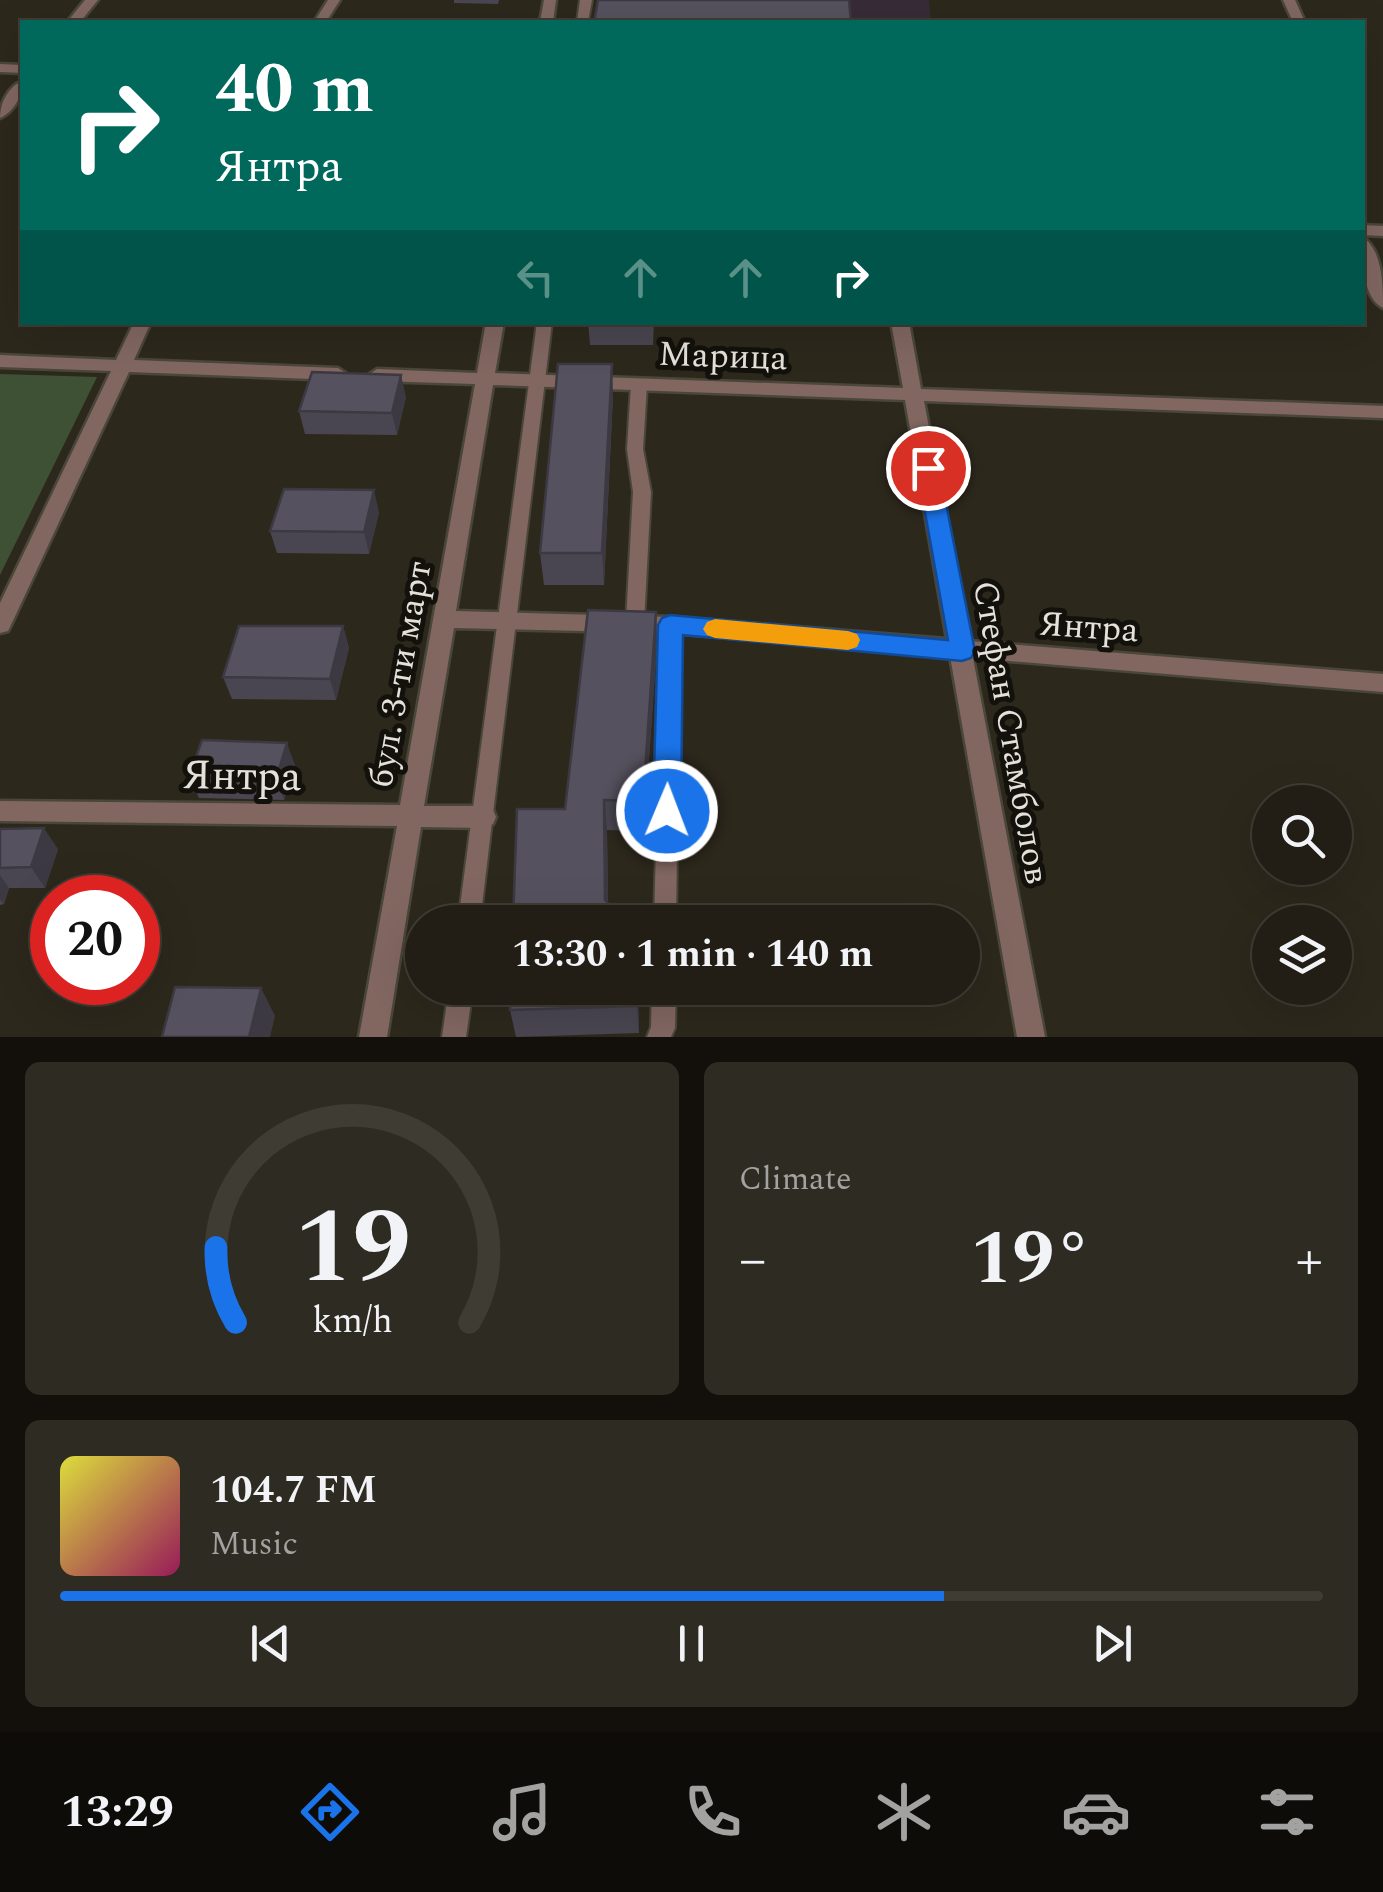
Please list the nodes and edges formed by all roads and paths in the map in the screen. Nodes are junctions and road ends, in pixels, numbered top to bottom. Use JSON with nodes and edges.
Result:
{"nodes":[{"id":1,"x":92,"y":0,"type":"edge"},
{"id":2,"x":76,"y":20,"type":"edge"},
{"id":3,"x":20,"y":88,"type":"edge"},
{"id":4,"x":0,"y":114,"type":"edge"},
{"id":5,"x":1365,"y":251,"type":"edge"},
{"id":6,"x":1383,"y":303,"type":"edge"},
{"id":7,"x":142,"y":325,"type":"edge"},
{"id":8,"x":495,"y":325,"type":"edge"},
{"id":9,"x":545,"y":325,"type":"edge"},
{"id":10,"x":901,"y":325,"type":"edge"},
{"id":11,"x":0,"y":361,"type":"edge"},
{"id":12,"x":122,"y":366,"type":"junction"},
{"id":13,"x":486,"y":379,"type":"junction"},
{"id":14,"x":538,"y":381,"type":"junction"},
{"id":15,"x":639,"y":385,"type":"junction"},
{"id":16,"x":914,"y":395,"type":"junction"},
{"id":17,"x":1383,"y":412,"type":"edge"},
{"id":18,"x":507,"y":618,"type":"junction"},
{"id":19,"x":444,"y":619,"type":"junction"},
{"id":20,"x":636,"y":623,"type":"junction"},
{"id":21,"x":0,"y":625,"type":"edge"},
{"id":22,"x":670,"y":625,"type":"junction"},
{"id":23,"x":962,"y":651,"type":"junction"},
{"id":24,"x":1383,"y":683,"type":"edge"},
{"id":25,"x":0,"y":811,"type":"edge"},
{"id":26,"x":410,"y":816,"type":"junction"},
{"id":27,"x":484,"y":817,"type":"junction"},
{"id":28,"x":472,"y":905,"type":"edge"},
{"id":29,"x":665,"y":905,"type":"edge"},
{"id":30,"x":459,"y":1005,"type":"edge"},
{"id":31,"x":664,"y":1005,"type":"edge"},
{"id":32,"x":373,"y":1037,"type":"edge"},
{"id":33,"x":454,"y":1037,"type":"edge"},
{"id":34,"x":659,"y":1037,"type":"edge"},
{"id":35,"x":1031,"y":1037,"type":"edge"}],
"edges":[{"from":1,"to":2,"type":"street"},
{"from":3,"to":4,"type":"street"},
{"from":5,"to":6,"type":"street"},
{"from":7,"to":12,"type":"street"},
{"from":8,"to":13,"type":"street","name":"бул. 3-ти март"},
{"from":9,"to":14,"type":"lane"},
{"from":10,"to":16,"type":"street","name":"Стефан Стамболов"},
{"from":11,"to":12,"type":"street","name":"Марица"},
{"from":12,"to":13,"type":"street","name":"Марица"},
{"from":12,"to":21,"type":"street"},
{"from":13,"to":14,"type":"street","name":"Марица"},
{"from":13,"to":19,"type":"street","name":"бул. 3-ти март"},
{"from":14,"to":15,"type":"street","name":"Марица"},
{"from":14,"to":18,"type":"lane"},
{"from":15,"to":16,"type":"street","name":"Марица"},
{"from":15,"to":20,"type":"lane"},
{"from":16,"to":17,"type":"street","name":"Марица"},
{"from":16,"to":23,"type":"street","name":"Стефан Стамболов"},
{"from":18,"to":19,"type":"street","name":"Янтра"},
{"from":18,"to":20,"type":"street","name":"Янтра"},
{"from":18,"to":27,"type":"lane"},
{"from":19,"to":26,"type":"street","name":"бул. 3-ти март"},
{"from":20,"to":22,"type":"street","name":"Янтра"},
{"from":22,"to":23,"type":"street","name":"Янтра"},
{"from":22,"to":29,"type":"lane"},
{"from":23,"to":24,"type":"street","name":"Янтра"},
{"from":23,"to":35,"type":"street","name":"Стефан Стамболов"},
{"from":25,"to":26,"type":"street","name":"Янтра"},
{"from":26,"to":27,"type":"street","name":"Янтра"},
{"from":26,"to":32,"type":"street","name":"бул. 3-ти март"},
{"from":27,"to":28,"type":"lane"},
{"from":30,"to":33,"type":"lane"},
{"from":31,"to":34,"type":"lane"}]}
